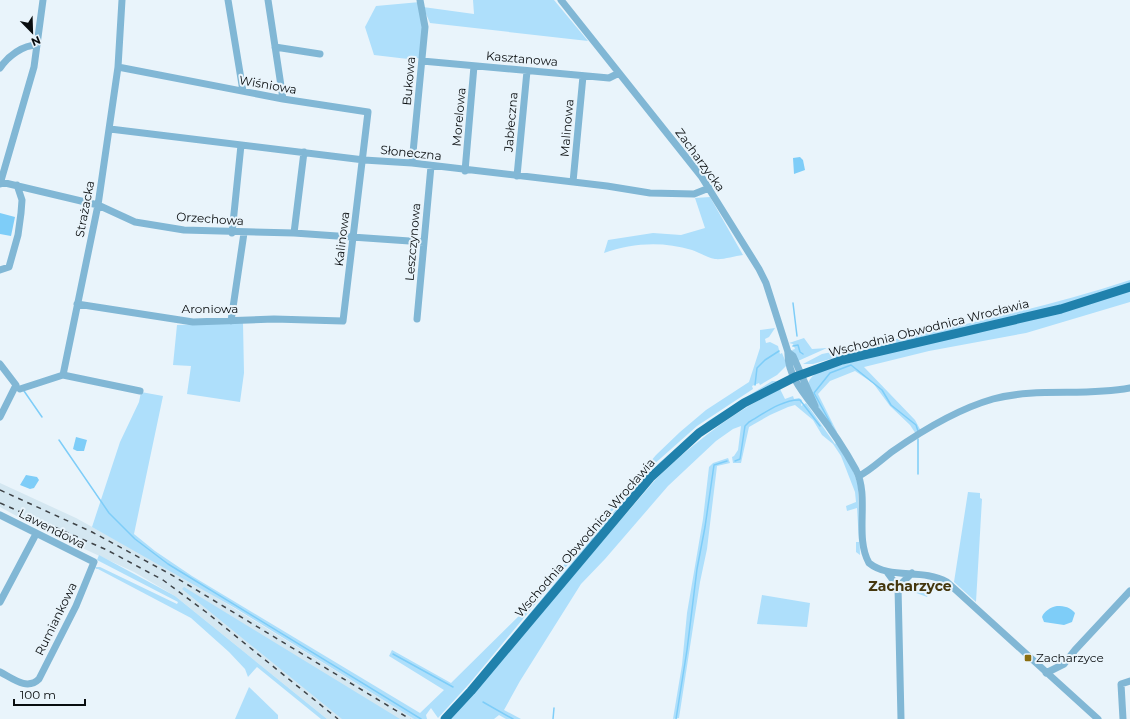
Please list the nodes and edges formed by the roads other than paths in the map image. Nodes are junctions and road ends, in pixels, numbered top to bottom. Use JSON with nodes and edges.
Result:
{"nodes":[{"id":1,"x":44,"y":0,"type":"edge"},
{"id":2,"x":122,"y":0,"type":"edge"},
{"id":3,"x":228,"y":0,"type":"edge"},
{"id":4,"x":268,"y":0,"type":"edge"},
{"id":5,"x":420,"y":0,"type":"edge"},
{"id":6,"x":561,"y":0,"type":"edge"},
{"id":7,"x":37,"y":45,"type":"junction"},
{"id":8,"x":275,"y":47,"type":"junction"},
{"id":9,"x":320,"y":54,"type":"dead end"},
{"id":10,"x":422,"y":61,"type":"junction"},
{"id":11,"x":118,"y":66,"type":"junction"},
{"id":12,"x":474,"y":66,"type":"junction"},
{"id":13,"x":0,"y":68,"type":"edge"},
{"id":14,"x":527,"y":71,"type":"junction"},
{"id":15,"x":619,"y":73,"type":"junction"},
{"id":16,"x":583,"y":76,"type":"junction"},
{"id":17,"x":243,"y":91,"type":"junction"},
{"id":18,"x":283,"y":99,"type":"junction"},
{"id":19,"x":110,"y":129,"type":"junction"},
{"id":20,"x":241,"y":145,"type":"junction"},
{"id":21,"x":304,"y":152,"type":"junction"},
{"id":22,"x":364,"y":160,"type":"junction"},
{"id":23,"x":412,"y":163,"type":"junction"},
{"id":24,"x":431,"y":166,"type":"junction"},
{"id":25,"x":465,"y":171,"type":"junction"},
{"id":26,"x":517,"y":176,"type":"junction"},
{"id":27,"x":573,"y":182,"type":"junction"},
{"id":28,"x":0,"y":183,"type":"edge"},
{"id":29,"x":17,"y":185,"type":"junction"},
{"id":30,"x":709,"y":188,"type":"junction"},
{"id":31,"x":98,"y":205,"type":"junction"},
{"id":32,"x":232,"y":233,"type":"junction"},
{"id":33,"x":244,"y":233,"type":"junction"},
{"id":34,"x":294,"y":233,"type":"junction"},
{"id":35,"x":354,"y":237,"type":"junction"},
{"id":36,"x":424,"y":242,"type":"junction"},
{"id":37,"x":0,"y":270,"type":"edge"},
{"id":38,"x":1130,"y":288,"type":"edge"},
{"id":39,"x":77,"y":304,"type":"junction"},
{"id":40,"x":417,"y":320,"type":"dead end"},
{"id":41,"x":231,"y":321,"type":"junction"},
{"id":42,"x":343,"y":322,"type":"joint"},
{"id":43,"x":788,"y":352,"type":"junction"},
{"id":44,"x":0,"y":364,"type":"edge"},
{"id":45,"x":797,"y":364,"type":"junction"},
{"id":46,"x":817,"y":369,"type":"junction"},
{"id":47,"x":63,"y":375,"type":"junction"},
{"id":48,"x":798,"y":376,"type":"junction"},
{"id":49,"x":783,"y":382,"type":"junction"},
{"id":50,"x":1130,"y":388,"type":"edge"},
{"id":51,"x":20,"y":389,"type":"dead end"},
{"id":52,"x":804,"y":390,"type":"junction"},
{"id":53,"x":140,"y":391,"type":"dead end"},
{"id":54,"x":0,"y":417,"type":"edge"},
{"id":55,"x":859,"y":476,"type":"junction"},
{"id":56,"x":0,"y":515,"type":"edge"},
{"id":57,"x":36,"y":534,"type":"junction"},
{"id":58,"x":94,"y":562,"type":"joint"},
{"id":59,"x":887,"y":572,"type":"junction"},
{"id":60,"x":912,"y":573,"type":"junction"},
{"id":61,"x":898,"y":587,"type":"junction"},
{"id":62,"x":1130,"y":591,"type":"edge"},
{"id":63,"x":0,"y":602,"type":"edge"},
{"id":64,"x":0,"y":672,"type":"edge"},
{"id":65,"x":1046,"y":673,"type":"junction"},
{"id":66,"x":1130,"y":681,"type":"edge"},
{"id":67,"x":445,"y":719,"type":"edge"},
{"id":68,"x":901,"y":719,"type":"edge"},
{"id":69,"x":1098,"y":719,"type":"edge"},
{"id":70,"x":1123,"y":719,"type":"edge"}],
"edges":[{"from":1,"to":7,"type":"street"},
{"from":2,"to":11,"type":"street","name":"Strażacka"},
{"from":3,"to":17,"type":"street"},
{"from":4,"to":8,"type":"street"},
{"from":5,"to":10,"type":"street","name":"Bukowa"},
{"from":6,"to":15,"type":"street","name":"Zacharzycka"},
{"from":7,"to":13,"type":"street"},
{"from":7,"to":28,"type":"street"},
{"from":8,"to":9,"type":"street"},
{"from":8,"to":18,"type":"street"},
{"from":10,"to":12,"type":"street","name":"Kasztanowa"},
{"from":10,"to":23,"type":"street","name":"Bukowa"},
{"from":11,"to":17,"type":"street","name":"Wiśniowa"},
{"from":11,"to":19,"type":"street","name":"Strażacka"},
{"from":12,"to":14,"type":"street","name":"Kasztanowa"},
{"from":12,"to":25,"type":"street","name":"Morelowa"},
{"from":14,"to":16,"type":"street","name":"Kasztanowa"},
{"from":14,"to":26,"type":"street","name":"Jabłeczna"},
{"from":15,"to":16,"type":"street","name":"Kasztanowa"},
{"from":15,"to":30,"type":"street","name":"Zacharzycka"},
{"from":16,"to":27,"type":"street","name":"Malinowa"},
{"from":17,"to":18,"type":"street","name":"Wiśniowa"},
{"from":18,"to":22,"type":"street","name":"Wiśniowa"},
{"from":19,"to":20,"type":"street","name":"Słoneczna"},
{"from":19,"to":31,"type":"street","name":"Strażacka"},
{"from":20,"to":21,"type":"street","name":"Słoneczna"},
{"from":20,"to":32,"type":"street"},
{"from":21,"to":22,"type":"street","name":"Słoneczna"},
{"from":21,"to":34,"type":"street"},
{"from":22,"to":23,"type":"street","name":"Słoneczna"},
{"from":22,"to":35,"type":"street","name":"Kalinowa"},
{"from":23,"to":24,"type":"street","name":"Słoneczna"},
{"from":24,"to":25,"type":"street","name":"Słoneczna"},
{"from":24,"to":36,"type":"street","name":"Leszczynowa"},
{"from":25,"to":26,"type":"street","name":"Słoneczna"},
{"from":26,"to":27,"type":"street","name":"Słoneczna"},
{"from":27,"to":30,"type":"street","name":"Słoneczna"},
{"from":28,"to":29,"type":"street","name":"Orzechowa"},
{"from":29,"to":31,"type":"street","name":"Orzechowa"},
{"from":29,"to":37,"type":"street"},
{"from":30,"to":43,"type":"street","name":"Zacharzycka"},
{"from":31,"to":32,"type":"street","name":"Orzechowa"},
{"from":31,"to":39,"type":"street","name":"Strażacka"},
{"from":32,"to":33,"type":"street","name":"Orzechowa"},
{"from":33,"to":34,"type":"street","name":"Orzechowa"},
{"from":33,"to":41,"type":"street"},
{"from":34,"to":35,"type":"street","name":"Orzechowa"},
{"from":35,"to":36,"type":"street","name":"Orzechowa"},
{"from":35,"to":42,"type":"street","name":"Kalinowa"},
{"from":36,"to":40,"type":"street","name":"Leszczynowa"},
{"from":38,"to":46,"type":"main road","name":"Wschodnia Obwodnica Wrocławia"},
{"from":39,"to":41,"type":"street","name":"Aroniowa"},
{"from":39,"to":47,"type":"street","name":"Strażacka"},
{"from":41,"to":42,"type":"street","name":"Aroniowa"},
{"from":43,"to":45,"type":"street","name":"Zacharzycka"},
{"from":43,"to":48,"type":"street","name":"Zacharzycka"},
{"from":44,"to":54,"type":"street"},
{"from":45,"to":46,"type":"street"},
{"from":45,"to":48,"type":"street","name":"Zacharzycka"},
{"from":46,"to":48,"type":"main road","name":"Wschodnia Obwodnica Wrocławia"},
{"from":46,"to":52,"type":"street"},
{"from":47,"to":51,"type":"street"},
{"from":47,"to":53,"type":"street"},
{"from":48,"to":49,"type":"main road","name":"Wschodnia Obwodnica Wrocławia"},
{"from":48,"to":52,"type":"street","name":"Zacharzycka"},
{"from":49,"to":52,"type":"street"},
{"from":49,"to":67,"type":"main road","name":"Wschodnia Obwodnica Wrocławia"},
{"from":50,"to":55,"type":"street"},
{"from":52,"to":55,"type":"street","name":"Zacharzycka"},
{"from":55,"to":59,"type":"street"},
{"from":56,"to":57,"type":"street","name":"Lawendowa"},
{"from":57,"to":58,"type":"street","name":"Lawendowa"},
{"from":57,"to":63,"type":"street"},
{"from":58,"to":64,"type":"street","name":"Rumiankowa"},
{"from":59,"to":60,"type":"street"},
{"from":59,"to":61,"type":"street"},
{"from":60,"to":61,"type":"street"},
{"from":60,"to":65,"type":"street"},
{"from":61,"to":68,"type":"street"},
{"from":62,"to":65,"type":"street"},
{"from":65,"to":69,"type":"street"},
{"from":66,"to":70,"type":"street"}]}
